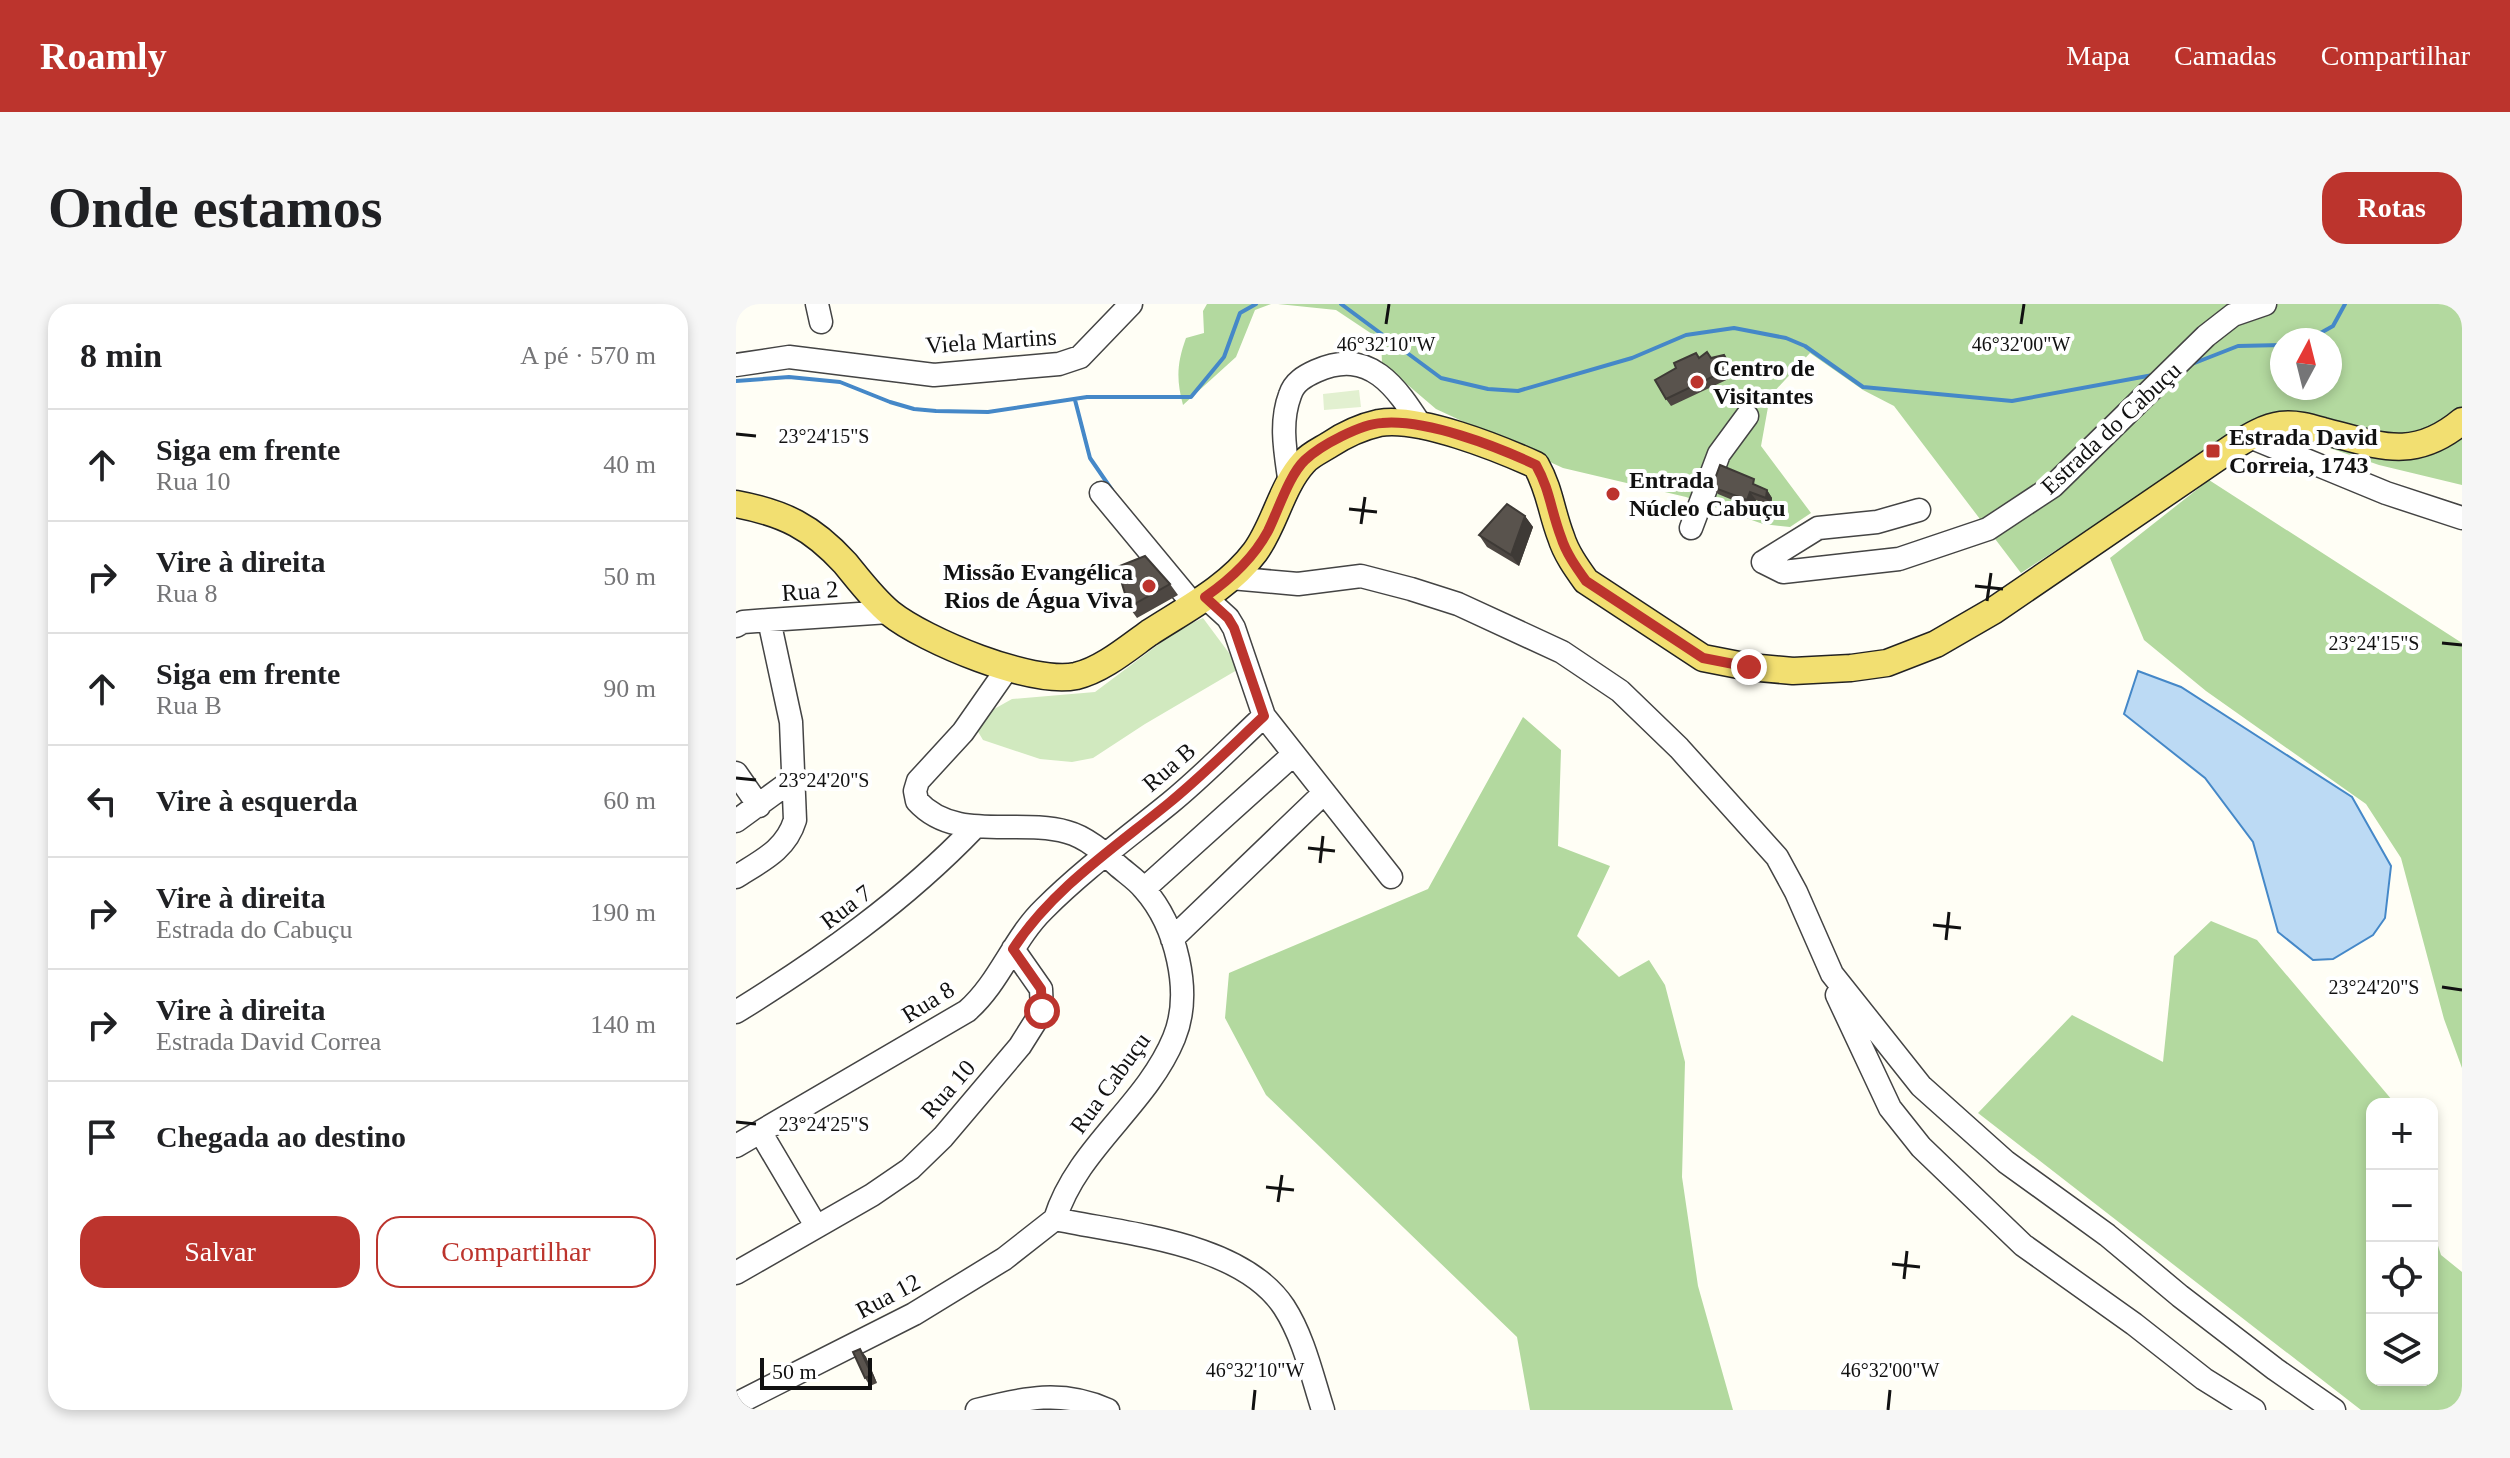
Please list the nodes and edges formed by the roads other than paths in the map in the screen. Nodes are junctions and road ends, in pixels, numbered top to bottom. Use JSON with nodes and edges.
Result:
{"nodes":[{"id":1,"x":1131,"y":304,"type":"edge"},
{"id":2,"x":2265,"y":304,"type":"edge"},
{"id":3,"x":736,"y":365,"type":"edge"},
{"id":4,"x":1747,"y":416,"type":"dead end"},
{"id":5,"x":2462,"y":421,"type":"edge"},
{"id":6,"x":1422,"y":427,"type":"junction"},
{"id":7,"x":2250,"y":437,"type":"junction"},
{"id":8,"x":1290,"y":485,"type":"junction"},
{"id":9,"x":1101,"y":493,"type":"dead end"},
{"id":10,"x":736,"y":504,"type":"edge"},
{"id":11,"x":1919,"y":510,"type":"dead end"},
{"id":12,"x":2462,"y":518,"type":"edge"},
{"id":13,"x":1691,"y":528,"type":"dead end"},
{"id":14,"x":1231,"y":578,"type":"junction"},
{"id":15,"x":1199,"y":601,"type":"junction"},
{"id":16,"x":889,"y":612,"type":"junction"},
{"id":17,"x":769,"y":620,"type":"junction"},
{"id":18,"x":736,"y":626,"type":"edge"},
{"id":19,"x":1007,"y":669,"type":"junction"},
{"id":20,"x":1264,"y":716,"type":"junction"},
{"id":21,"x":1294,"y":754,"type":"junction"},
{"id":22,"x":736,"y":773,"type":"edge"},
{"id":23,"x":795,"y":778,"type":"junction"},
{"id":24,"x":1324,"y":793,"type":"junction"},
{"id":25,"x":759,"y":806,"type":"junction"},
{"id":26,"x":736,"y":821,"type":"edge"},
{"id":27,"x":975,"y":827,"type":"junction"},
{"id":28,"x":1105,"y":854,"type":"junction"},
{"id":29,"x":736,"y":877,"type":"edge"},
{"id":30,"x":1391,"y":877,"type":"dead end"},
{"id":31,"x":1144,"y":889,"type":"junction"},
{"id":32,"x":1172,"y":939,"type":"junction"},
{"id":33,"x":1013,"y":949,"type":"junction"},
{"id":34,"x":1832,"y":974,"type":"junction"},
{"id":35,"x":736,"y":1012,"type":"edge"},
{"id":36,"x":761,"y":1133,"type":"junction"},
{"id":37,"x":736,"y":1146,"type":"edge"},
{"id":38,"x":1055,"y":1219,"type":"junction"},
{"id":39,"x":816,"y":1226,"type":"junction"},
{"id":40,"x":736,"y":1273,"type":"edge"},
{"id":41,"x":736,"y":1404,"type":"edge"},
{"id":42,"x":977,"y":1410,"type":"edge"},
{"id":43,"x":1108,"y":1410,"type":"edge"},
{"id":44,"x":1323,"y":1410,"type":"edge"},
{"id":45,"x":2254,"y":1410,"type":"edge"},
{"id":46,"x":2334,"y":1410,"type":"edge"}],
"edges":[{"from":1,"to":3,"type":"street","name":"Viela Martins"},
{"from":2,"to":11,"type":"street","name":"Estrada do Cabuçu"},
{"from":4,"to":13,"type":"street"},
{"from":5,"to":7,"type":"main road"},
{"from":6,"to":7,"type":"main road"},
{"from":6,"to":8,"type":"main road"},
{"from":6,"to":8,"type":"street"},
{"from":7,"to":12,"type":"street"},
{"from":8,"to":14,"type":"main road"},
{"from":9,"to":15,"type":"street"},
{"from":10,"to":16,"type":"main road"},
{"from":14,"to":15,"type":"main road"},
{"from":14,"to":34,"type":"street"},
{"from":15,"to":19,"type":"main road"},
{"from":15,"to":20,"type":"street"},
{"from":16,"to":17,"type":"street","name":"Rua 2"},
{"from":16,"to":19,"type":"main road"},
{"from":17,"to":18,"type":"street","name":"Rua 2"},
{"from":17,"to":23,"type":"street"},
{"from":19,"to":27,"type":"street","name":"Rua Cabuçu"},
{"from":20,"to":21,"type":"street"},
{"from":20,"to":28,"type":"street","name":"Rua B"},
{"from":21,"to":24,"type":"street"},
{"from":21,"to":31,"type":"street"},
{"from":22,"to":25,"type":"street"},
{"from":23,"to":25,"type":"street"},
{"from":23,"to":29,"type":"street"},
{"from":24,"to":30,"type":"street"},
{"from":24,"to":32,"type":"street"},
{"from":25,"to":26,"type":"street"},
{"from":27,"to":28,"type":"street","name":"Rua Cabuçu"},
{"from":27,"to":35,"type":"street","name":"Rua 7"},
{"from":28,"to":31,"type":"street","name":"Rua Cabuçu"},
{"from":28,"to":33,"type":"street","name":"Rua 8"},
{"from":31,"to":32,"type":"street","name":"Rua Cabuçu"},
{"from":32,"to":38,"type":"street","name":"Rua Cabuçu"},
{"from":33,"to":36,"type":"street","name":"Rua 8"},
{"from":33,"to":39,"type":"street","name":"Rua 10"},
{"from":34,"to":45,"type":"street"},
{"from":34,"to":46,"type":"street"},
{"from":36,"to":37,"type":"street","name":"Rua 8"},
{"from":36,"to":39,"type":"street"},
{"from":38,"to":41,"type":"street","name":"Rua 12"},
{"from":38,"to":44,"type":"street"},
{"from":39,"to":40,"type":"street","name":"Rua 10"},
{"from":42,"to":43,"type":"street"}]}
